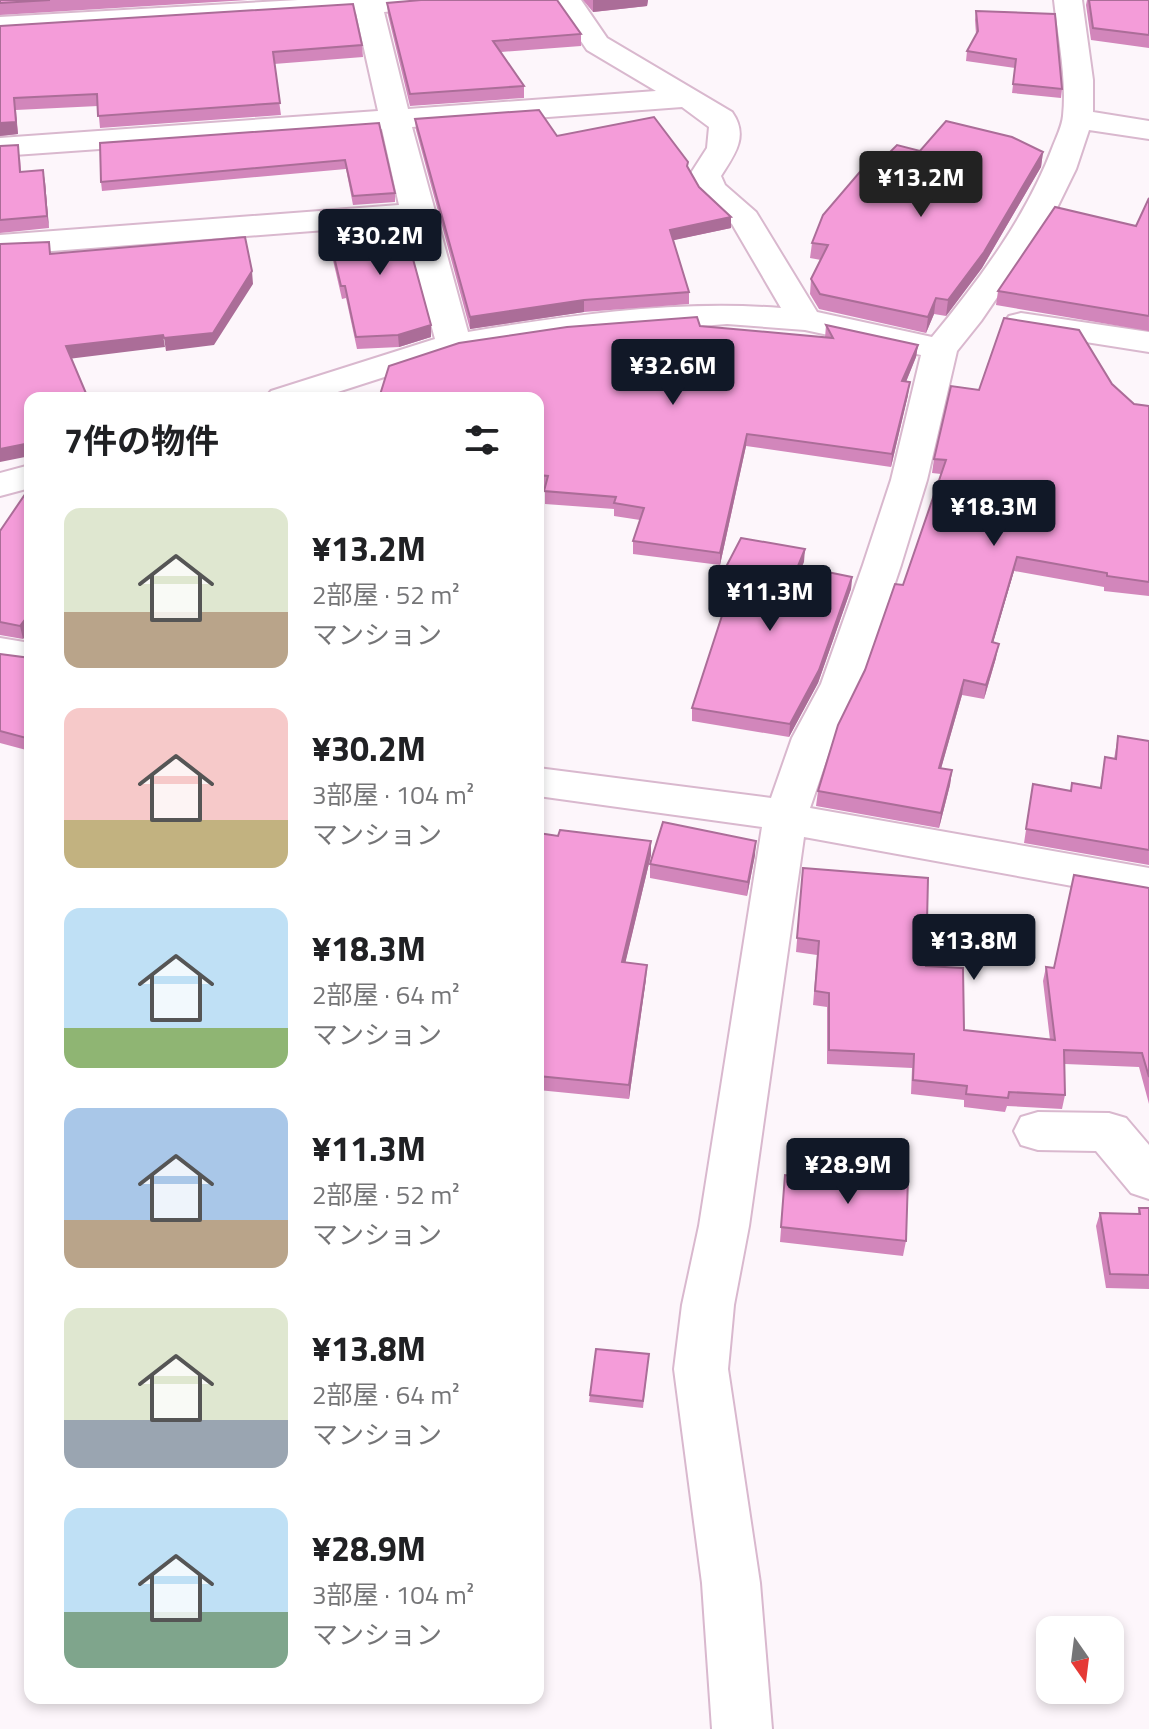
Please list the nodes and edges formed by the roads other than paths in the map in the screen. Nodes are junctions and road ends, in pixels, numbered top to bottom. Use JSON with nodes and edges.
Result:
{"nodes":[{"id":1,"x":441,"y":0,"type":"edge"},
{"id":2,"x":567,"y":0,"type":"edge"},
{"id":3,"x":1068,"y":0,"type":"edge"},
{"id":4,"x":366,"y":2,"type":"edge"},
{"id":5,"x":0,"y":26,"type":"edge"},
{"id":6,"x":690,"y":98,"type":"junction"},
{"id":7,"x":394,"y":119,"type":"junction"},
{"id":8,"x":1078,"y":119,"type":"junction"},
{"id":9,"x":1149,"y":130,"type":"edge"},
{"id":10,"x":0,"y":147,"type":"edge"},
{"id":11,"x":417,"y":213,"type":"junction"},
{"id":12,"x":0,"y":245,"type":"edge"},
{"id":13,"x":969,"y":314,"type":"junction"},
{"id":14,"x":805,"y":320,"type":"junction"},
{"id":15,"x":1149,"y":342,"type":"edge"},
{"id":16,"x":454,"y":344,"type":"junction"},
{"id":17,"x":940,"y":349,"type":"junction"},
{"id":18,"x":302,"y":392,"type":"edge"},
{"id":19,"x":24,"y":478,"type":"edge"},
{"id":20,"x":0,"y":485,"type":"edge"},
{"id":21,"x":0,"y":651,"type":"edge"},
{"id":22,"x":24,"y":655,"type":"edge"},
{"id":23,"x":544,"y":783,"type":"edge"},
{"id":24,"x":785,"y":819,"type":"junction"},
{"id":25,"x":1149,"y":884,"type":"edge"},
{"id":26,"x":1038,"y":1131,"type":"dead end"},
{"id":27,"x":1149,"y":1179,"type":"edge"},
{"id":28,"x":742,"y":1729,"type":"edge"}],
"edges":[{"from":1,"to":4,"type":"street"},
{"from":2,"to":6,"type":"street"},
{"from":3,"to":8,"type":"street"},
{"from":4,"to":5,"type":"street"},
{"from":4,"to":7,"type":"street"},
{"from":6,"to":7,"type":"street"},
{"from":6,"to":14,"type":"street"},
{"from":7,"to":10,"type":"street"},
{"from":7,"to":11,"type":"street"},
{"from":8,"to":9,"type":"street"},
{"from":8,"to":13,"type":"street"},
{"from":11,"to":12,"type":"street"},
{"from":11,"to":16,"type":"street"},
{"from":13,"to":15,"type":"street"},
{"from":13,"to":17,"type":"street"},
{"from":14,"to":16,"type":"street"},
{"from":14,"to":17,"type":"street"},
{"from":16,"to":18,"type":"street"},
{"from":17,"to":24,"type":"street"},
{"from":19,"to":20,"type":"street"},
{"from":21,"to":22,"type":"street"},
{"from":23,"to":24,"type":"street"},
{"from":24,"to":25,"type":"street"},
{"from":24,"to":28,"type":"street"},
{"from":26,"to":27,"type":"street"}]}
